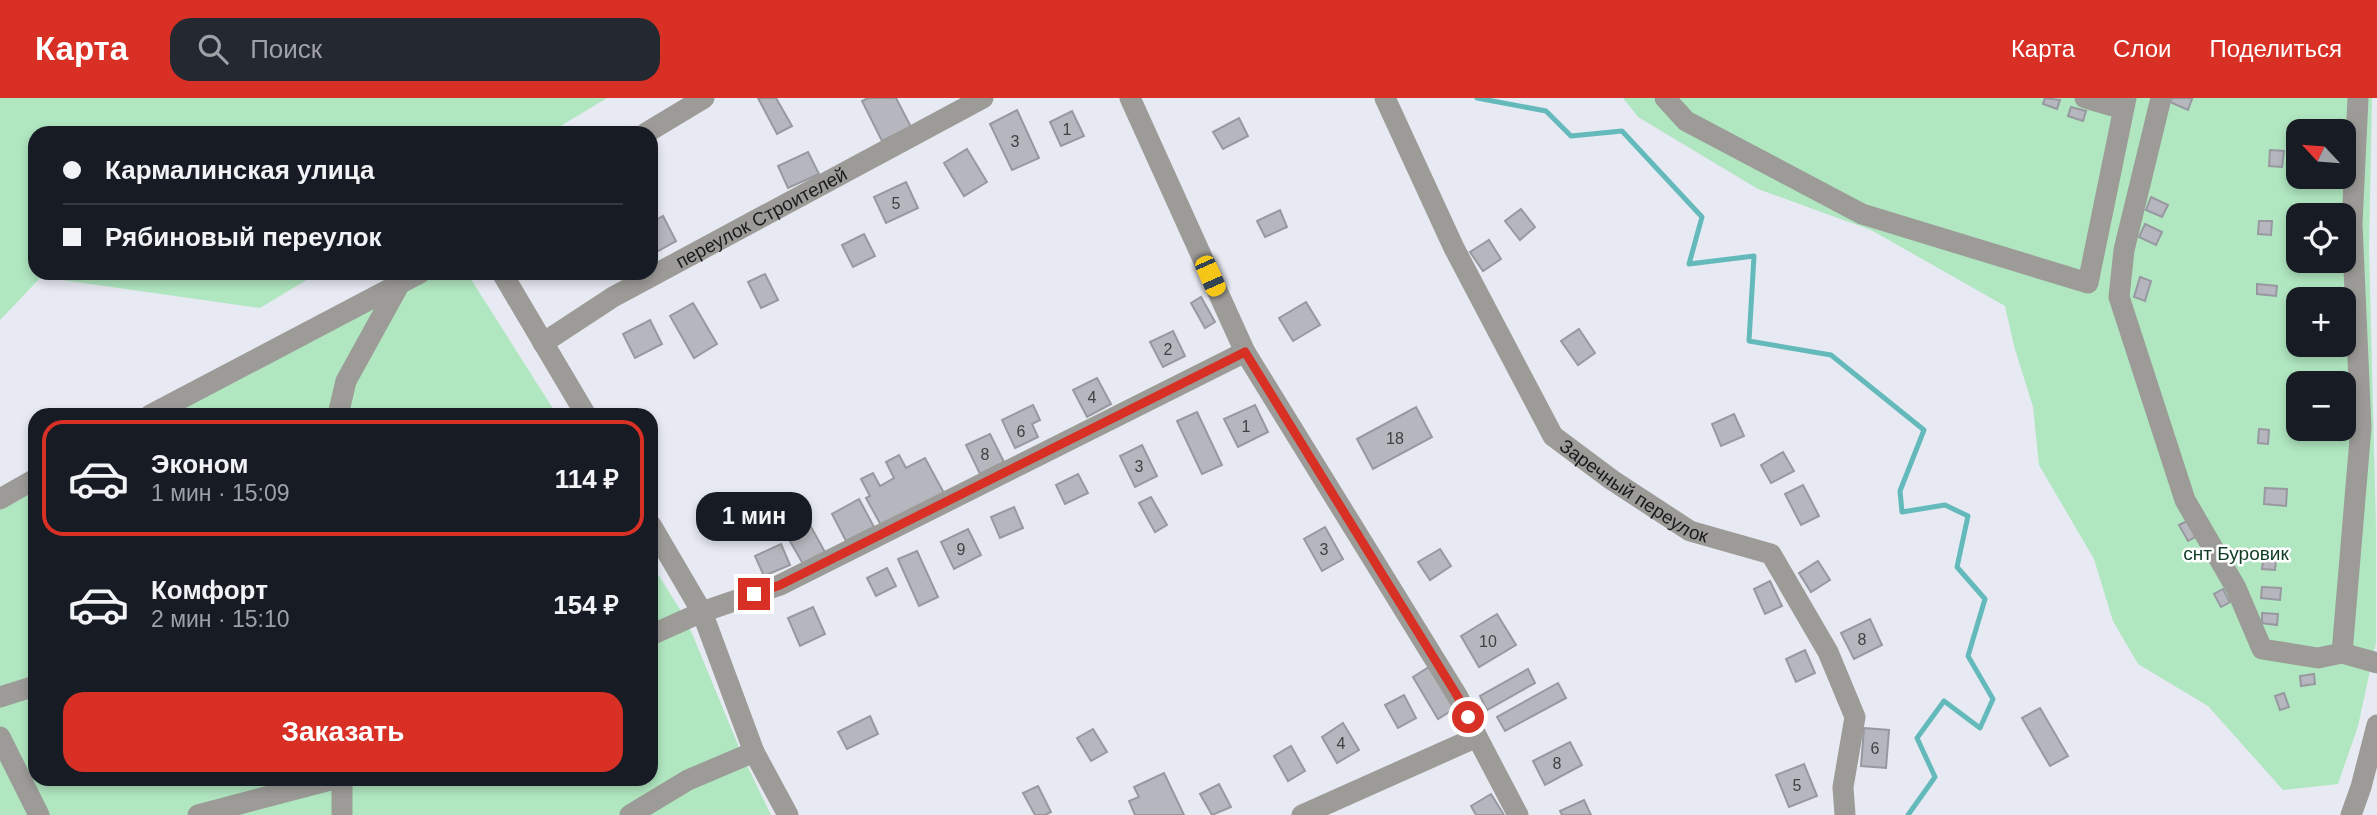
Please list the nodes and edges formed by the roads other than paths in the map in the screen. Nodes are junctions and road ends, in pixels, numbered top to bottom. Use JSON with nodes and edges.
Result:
{"nodes":[{"id":1,"x":704,"y":98,"type":"edge"},
{"id":2,"x":983,"y":98,"type":"edge"},
{"id":3,"x":1130,"y":98,"type":"edge"},
{"id":4,"x":1385,"y":98,"type":"edge"},
{"id":5,"x":1665,"y":98,"type":"edge"},
{"id":6,"x":2085,"y":98,"type":"edge"},
{"id":7,"x":2161,"y":98,"type":"edge"},
{"id":8,"x":2358,"y":98,"type":"edge"},
{"id":9,"x":2125,"y":104,"type":"edge"},
{"id":10,"x":658,"y":126,"type":"edge"},
{"id":11,"x":658,"y":273,"type":"edge"},
{"id":12,"x":408,"y":280,"type":"edge"},
{"id":13,"x":506,"y":280,"type":"edge"},
{"id":14,"x":645,"y":280,"type":"edge"},
{"id":15,"x":399,"y":285,"type":"junction"},
{"id":16,"x":543,"y":343,"type":"junction"},
{"id":17,"x":1245,"y":352,"type":"junction"},
{"id":18,"x":163,"y":408,"type":"edge"},
{"id":19,"x":340,"y":408,"type":"edge"},
{"id":20,"x":582,"y":408,"type":"edge"},
{"id":21,"x":28,"y":483,"type":"edge"},
{"id":22,"x":0,"y":499,"type":"edge"},
{"id":23,"x":658,"y":537,"type":"edge"},
{"id":24,"x":702,"y":612,"type":"junction"},
{"id":25,"x":658,"y":632,"type":"edge"},
{"id":26,"x":2342,"y":653,"type":"junction"},
{"id":27,"x":2377,"y":663,"type":"edge"},
{"id":28,"x":28,"y":688,"type":"edge"},
{"id":29,"x":0,"y":697,"type":"edge"},
{"id":30,"x":2377,"y":725,"type":"edge"},
{"id":31,"x":0,"y":737,"type":"edge"},
{"id":32,"x":1477,"y":737,"type":"junction"},
{"id":33,"x":754,"y":752,"type":"junction"},
{"id":34,"x":308,"y":786,"type":"edge"},
{"id":35,"x":342,"y":786,"type":"edge"},
{"id":36,"x":38,"y":815,"type":"edge"},
{"id":37,"x":198,"y":815,"type":"edge"},
{"id":38,"x":342,"y":815,"type":"edge"},
{"id":39,"x":630,"y":815,"type":"edge"},
{"id":40,"x":788,"y":815,"type":"edge"},
{"id":41,"x":1302,"y":815,"type":"edge"},
{"id":42,"x":1518,"y":815,"type":"edge"},
{"id":43,"x":1845,"y":815,"type":"edge"},
{"id":44,"x":2351,"y":815,"type":"edge"}],
"edges":[{"from":1,"to":10,"type":"street"},
{"from":2,"to":11,"type":"street","name":"переулок Строителей"},
{"from":3,"to":17,"type":"street"},
{"from":4,"to":43,"type":"street","name":"Заречный переулок"},
{"from":5,"to":9,"type":"street"},
{"from":6,"to":9,"type":"street"},
{"from":7,"to":26,"type":"street"},
{"from":8,"to":26,"type":"street"},
{"from":12,"to":15,"type":"street"},
{"from":13,"to":16,"type":"street"},
{"from":14,"to":16,"type":"street","name":"переулок Строителей"},
{"from":15,"to":18,"type":"street"},
{"from":15,"to":19,"type":"street"},
{"from":16,"to":20,"type":"street"},
{"from":17,"to":24,"type":"street"},
{"from":17,"to":32,"type":"street"},
{"from":21,"to":22,"type":"street"},
{"from":23,"to":24,"type":"street"},
{"from":24,"to":25,"type":"street"},
{"from":24,"to":33,"type":"street"},
{"from":26,"to":27,"type":"street"},
{"from":28,"to":29,"type":"street"},
{"from":30,"to":44,"type":"street"},
{"from":31,"to":36,"type":"street"},
{"from":32,"to":41,"type":"street"},
{"from":32,"to":42,"type":"street"},
{"from":33,"to":39,"type":"street"},
{"from":33,"to":40,"type":"street"},
{"from":34,"to":37,"type":"street"},
{"from":35,"to":38,"type":"street"}]}
